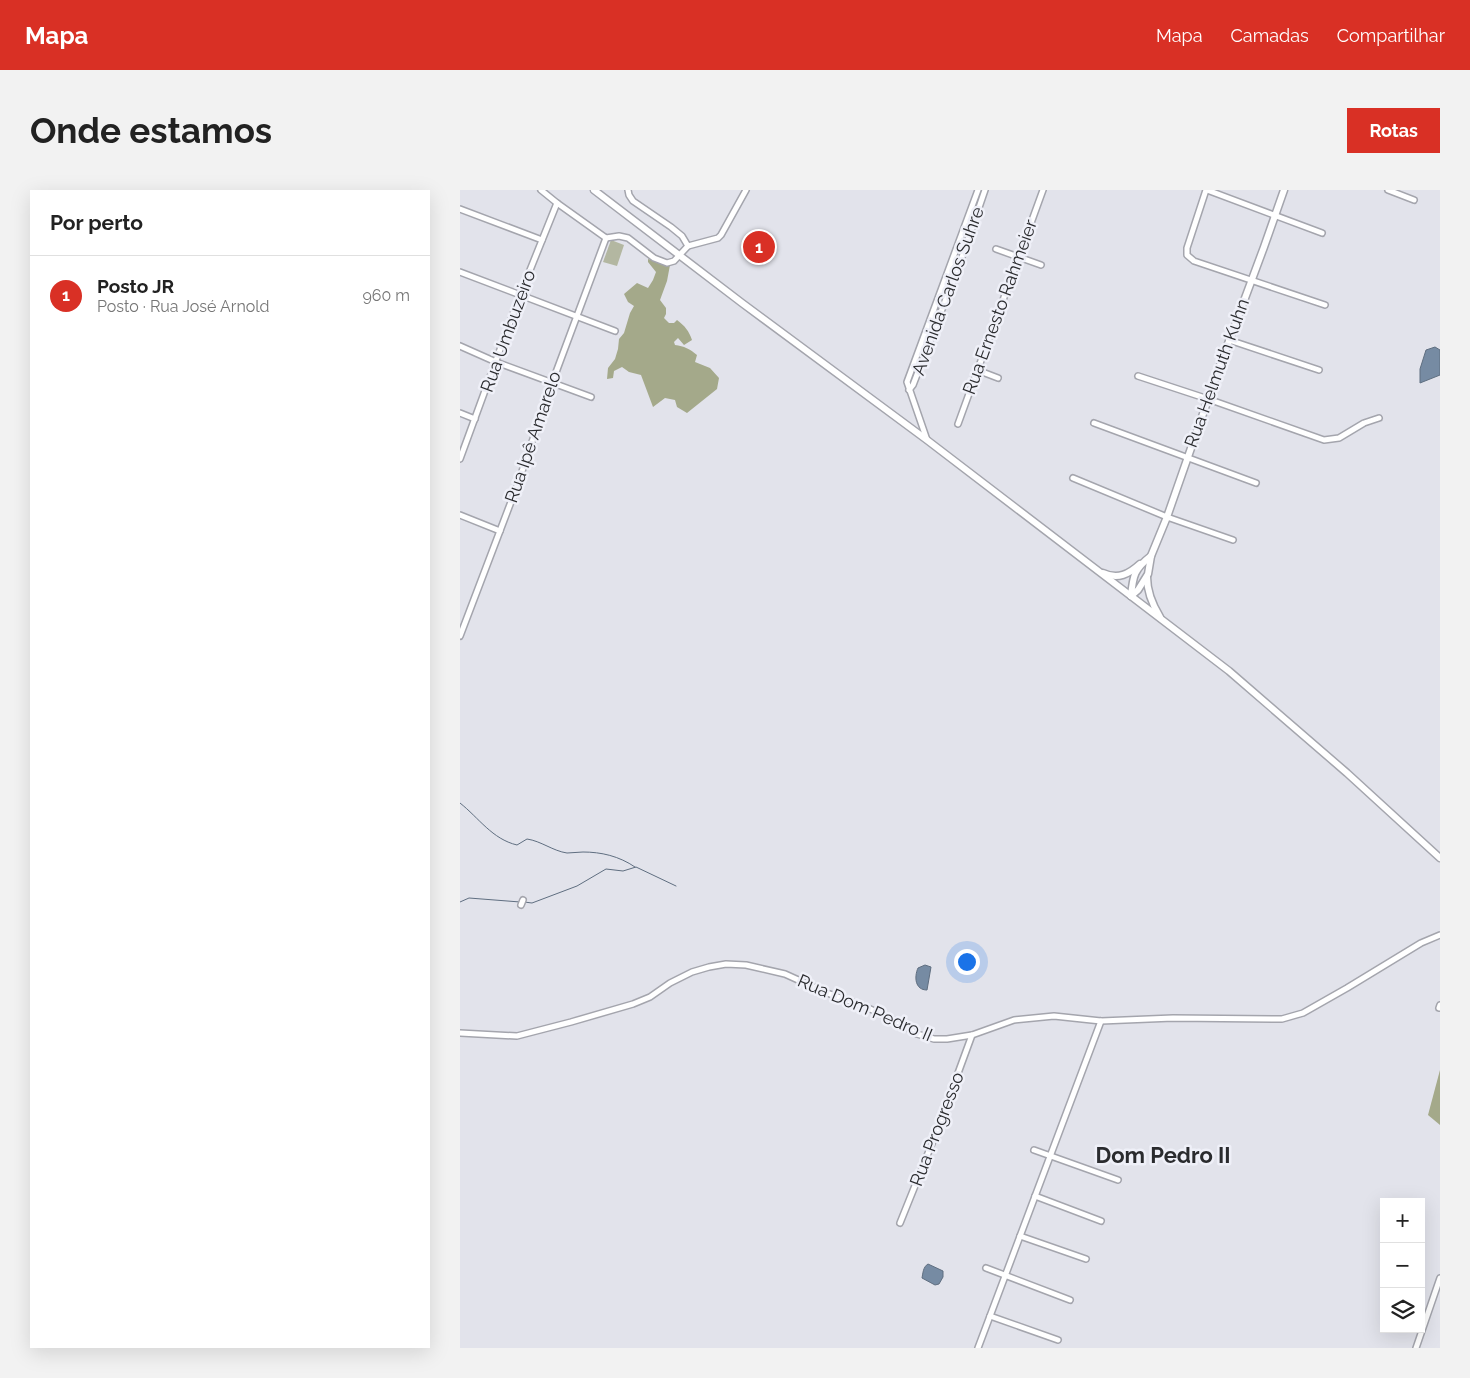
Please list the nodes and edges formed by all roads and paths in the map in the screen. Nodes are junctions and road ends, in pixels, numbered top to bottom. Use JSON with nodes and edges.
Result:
{"nodes":[{"id":1,"x":541,"y":190,"type":"edge"},
{"id":2,"x":594,"y":190,"type":"edge"},
{"id":3,"x":628,"y":190,"type":"edge"},
{"id":4,"x":746,"y":190,"type":"edge"},
{"id":5,"x":978,"y":190,"type":"edge"},
{"id":6,"x":986,"y":190,"type":"edge"},
{"id":7,"x":1043,"y":190,"type":"edge"},
{"id":8,"x":1207,"y":190,"type":"edge"},
{"id":9,"x":1284,"y":190,"type":"edge"},
{"id":10,"x":1388,"y":190,"type":"edge"},
{"id":11,"x":1414,"y":200,"type":"dead end"},
{"id":12,"x":557,"y":203,"type":"junction"},
{"id":13,"x":460,"y":209,"type":"edge"},
{"id":14,"x":1275,"y":215,"type":"junction"},
{"id":15,"x":1322,"y":233,"type":"dead end"},
{"id":16,"x":962,"y":234,"type":"junction"},
{"id":17,"x":969,"y":237,"type":"junction"},
{"id":18,"x":606,"y":238,"type":"junction"},
{"id":19,"x":542,"y":240,"type":"junction"},
{"id":20,"x":688,"y":246,"type":"junction"},
{"id":21,"x":996,"y":249,"type":"dead end"},
{"id":22,"x":680,"y":255,"type":"junction"},
{"id":23,"x":1019,"y":257,"type":"junction"},
{"id":24,"x":1041,"y":265,"type":"dead end"},
{"id":25,"x":460,"y":272,"type":"edge"},
{"id":26,"x":1251,"y":280,"type":"junction"},
{"id":27,"x":520,"y":295,"type":"junction"},
{"id":28,"x":1325,"y":305,"type":"dead end"},
{"id":29,"x":576,"y":316,"type":"junction"},
{"id":30,"x":616,"y":331,"type":"dead end"},
{"id":31,"x":1228,"y":340,"type":"junction"},
{"id":32,"x":460,"y":346,"type":"edge"},
{"id":33,"x":496,"y":362,"type":"junction"},
{"id":34,"x":977,"y":370,"type":"junction"},
{"id":35,"x":1320,"y":370,"type":"dead end"},
{"id":36,"x":1138,"y":376,"type":"dead end"},
{"id":37,"x":998,"y":378,"type":"dead end"},
{"id":38,"x":552,"y":382,"type":"junction"},
{"id":39,"x":909,"y":390,"type":"junction"},
{"id":40,"x":591,"y":397,"type":"dead end"},
{"id":41,"x":1208,"y":399,"type":"junction"},
{"id":42,"x":460,"y":413,"type":"edge"},
{"id":43,"x":1380,"y":418,"type":"dead end"},
{"id":44,"x":475,"y":419,"type":"junction"},
{"id":45,"x":1094,"y":423,"type":"dead end"},
{"id":46,"x":958,"y":424,"type":"dead end"},
{"id":47,"x":927,"y":440,"type":"junction"},
{"id":48,"x":1187,"y":458,"type":"junction"},
{"id":49,"x":460,"y":459,"type":"edge"},
{"id":50,"x":1073,"y":478,"type":"dead end"},
{"id":51,"x":1256,"y":483,"type":"dead end"},
{"id":52,"x":460,"y":515,"type":"edge"},
{"id":53,"x":1167,"y":517,"type":"junction"},
{"id":54,"x":500,"y":531,"type":"junction"},
{"id":55,"x":1233,"y":540,"type":"dead end"},
{"id":56,"x":1151,"y":556,"type":"junction"},
{"id":57,"x":1140,"y":564,"type":"junction"},
{"id":58,"x":1097,"y":571,"type":"junction"},
{"id":59,"x":1148,"y":574,"type":"junction"},
{"id":60,"x":1131,"y":596,"type":"junction"},
{"id":61,"x":1168,"y":625,"type":"junction"},
{"id":62,"x":460,"y":636,"type":"edge"},
{"id":63,"x":1440,"y":858,"type":"edge"},
{"id":64,"x":1440,"y":935,"type":"edge"},
{"id":65,"x":1101,"y":1021,"type":"junction"},
{"id":66,"x":460,"y":1033,"type":"edge"},
{"id":67,"x":972,"y":1035,"type":"junction"},
{"id":68,"x":1034,"y":1150,"type":"dead end"},
{"id":69,"x":1050,"y":1156,"type":"junction"},
{"id":70,"x":1118,"y":1180,"type":"dead end"},
{"id":71,"x":1035,"y":1196,"type":"junction"},
{"id":72,"x":1101,"y":1221,"type":"dead end"},
{"id":73,"x":900,"y":1223,"type":"dead end"},
{"id":74,"x":1020,"y":1236,"type":"junction"},
{"id":75,"x":1086,"y":1259,"type":"dead end"},
{"id":76,"x":986,"y":1268,"type":"dead end"},
{"id":77,"x":1006,"y":1276,"type":"junction"},
{"id":78,"x":1440,"y":1278,"type":"edge"},
{"id":79,"x":1070,"y":1300,"type":"dead end"},
{"id":80,"x":990,"y":1316,"type":"junction"},
{"id":81,"x":1058,"y":1340,"type":"dead end"},
{"id":82,"x":978,"y":1348,"type":"edge"},
{"id":83,"x":1416,"y":1348,"type":"edge"}],
"edges":[{"from":1,"to":12,"type":"street"},
{"from":2,"to":22,"type":"main road"},
{"from":3,"to":20,"type":"street"},
{"from":4,"to":20,"type":"street"},
{"from":5,"to":16,"type":"street","name":"Avenida Carlos Suhre"},
{"from":6,"to":17,"type":"street","name":"Avenida Carlos Suhre"},
{"from":7,"to":23,"type":"street","name":"Rua Ernesto Rahmeier"},
{"from":8,"to":14,"type":"street"},
{"from":8,"to":26,"type":"street"},
{"from":9,"to":14,"type":"main road","name":"Rua Helmuth Kuhn"},
{"from":10,"to":11,"type":"street"},
{"from":12,"to":18,"type":"street"},
{"from":12,"to":19,"type":"street","name":"Rua Umbuzeiro"},
{"from":13,"to":19,"type":"street"},
{"from":14,"to":15,"type":"street"},
{"from":14,"to":26,"type":"main road","name":"Rua Helmuth Kuhn"},
{"from":16,"to":17,"type":"street"},
{"from":16,"to":39,"type":"street","name":"Avenida Carlos Suhre"},
{"from":17,"to":39,"type":"street","name":"Avenida Carlos Suhre"},
{"from":18,"to":22,"type":"street"},
{"from":18,"to":29,"type":"street","name":"Rua Ipê Amarelo"},
{"from":19,"to":27,"type":"street","name":"Rua Umbuzeiro"},
{"from":20,"to":22,"type":"street"},
{"from":21,"to":23,"type":"street"},
{"from":22,"to":47,"type":"main road"},
{"from":23,"to":24,"type":"street"},
{"from":23,"to":34,"type":"street","name":"Rua Ernesto Rahmeier"},
{"from":25,"to":27,"type":"street"},
{"from":26,"to":28,"type":"street"},
{"from":26,"to":31,"type":"main road","name":"Rua Helmuth Kuhn"},
{"from":27,"to":29,"type":"street"},
{"from":27,"to":33,"type":"street","name":"Rua Umbuzeiro"},
{"from":29,"to":30,"type":"street"},
{"from":29,"to":38,"type":"street","name":"Rua Ipê Amarelo"},
{"from":31,"to":35,"type":"street"},
{"from":31,"to":41,"type":"main road","name":"Rua Helmuth Kuhn"},
{"from":32,"to":33,"type":"street"},
{"from":33,"to":38,"type":"street"},
{"from":33,"to":44,"type":"street","name":"Rua Umbuzeiro"},
{"from":34,"to":37,"type":"street"},
{"from":34,"to":46,"type":"street","name":"Rua Ernesto Rahmeier"},
{"from":36,"to":41,"type":"street"},
{"from":38,"to":40,"type":"street"},
{"from":38,"to":54,"type":"street","name":"Rua Ipê Amarelo"},
{"from":39,"to":47,"type":"street","name":"Avenida Carlos Suhre"},
{"from":41,"to":43,"type":"street"},
{"from":41,"to":48,"type":"main road","name":"Rua Helmuth Kuhn"},
{"from":42,"to":44,"type":"street"},
{"from":44,"to":49,"type":"street","name":"Rua Umbuzeiro"},
{"from":45,"to":48,"type":"street"},
{"from":47,"to":58,"type":"main road"},
{"from":48,"to":51,"type":"street"},
{"from":48,"to":53,"type":"main road","name":"Rua Helmuth Kuhn"},
{"from":50,"to":53,"type":"street"},
{"from":52,"to":54,"type":"street"},
{"from":53,"to":55,"type":"street"},
{"from":53,"to":56,"type":"main road","name":"Rua Helmuth Kuhn"},
{"from":54,"to":62,"type":"street","name":"Rua Ipê Amarelo"},
{"from":56,"to":57,"type":"main road"},
{"from":56,"to":59,"type":"main road","name":"Rua Helmuth Kuhn"},
{"from":57,"to":58,"type":"main road"},
{"from":57,"to":60,"type":"main road"},
{"from":58,"to":60,"type":"main road"},
{"from":59,"to":60,"type":"main road","name":"Rua Helmuth Kuhn"},
{"from":59,"to":61,"type":"main road"},
{"from":60,"to":61,"type":"main road"},
{"from":61,"to":63,"type":"main road"},
{"from":64,"to":65,"type":"street","name":"Rua Dom Pedro II"},
{"from":65,"to":67,"type":"street","name":"Rua Dom Pedro II"},
{"from":65,"to":69,"type":"street"},
{"from":66,"to":67,"type":"street","name":"Rua Dom Pedro II"},
{"from":67,"to":73,"type":"street","name":"Rua Progresso"},
{"from":68,"to":69,"type":"street"},
{"from":69,"to":70,"type":"street"},
{"from":69,"to":71,"type":"street"},
{"from":71,"to":72,"type":"street"},
{"from":71,"to":74,"type":"street"},
{"from":74,"to":75,"type":"street"},
{"from":74,"to":77,"type":"street"},
{"from":76,"to":77,"type":"street"},
{"from":77,"to":79,"type":"street"},
{"from":77,"to":80,"type":"street"},
{"from":78,"to":83,"type":"street"},
{"from":80,"to":81,"type":"street"},
{"from":80,"to":82,"type":"street"}]}
